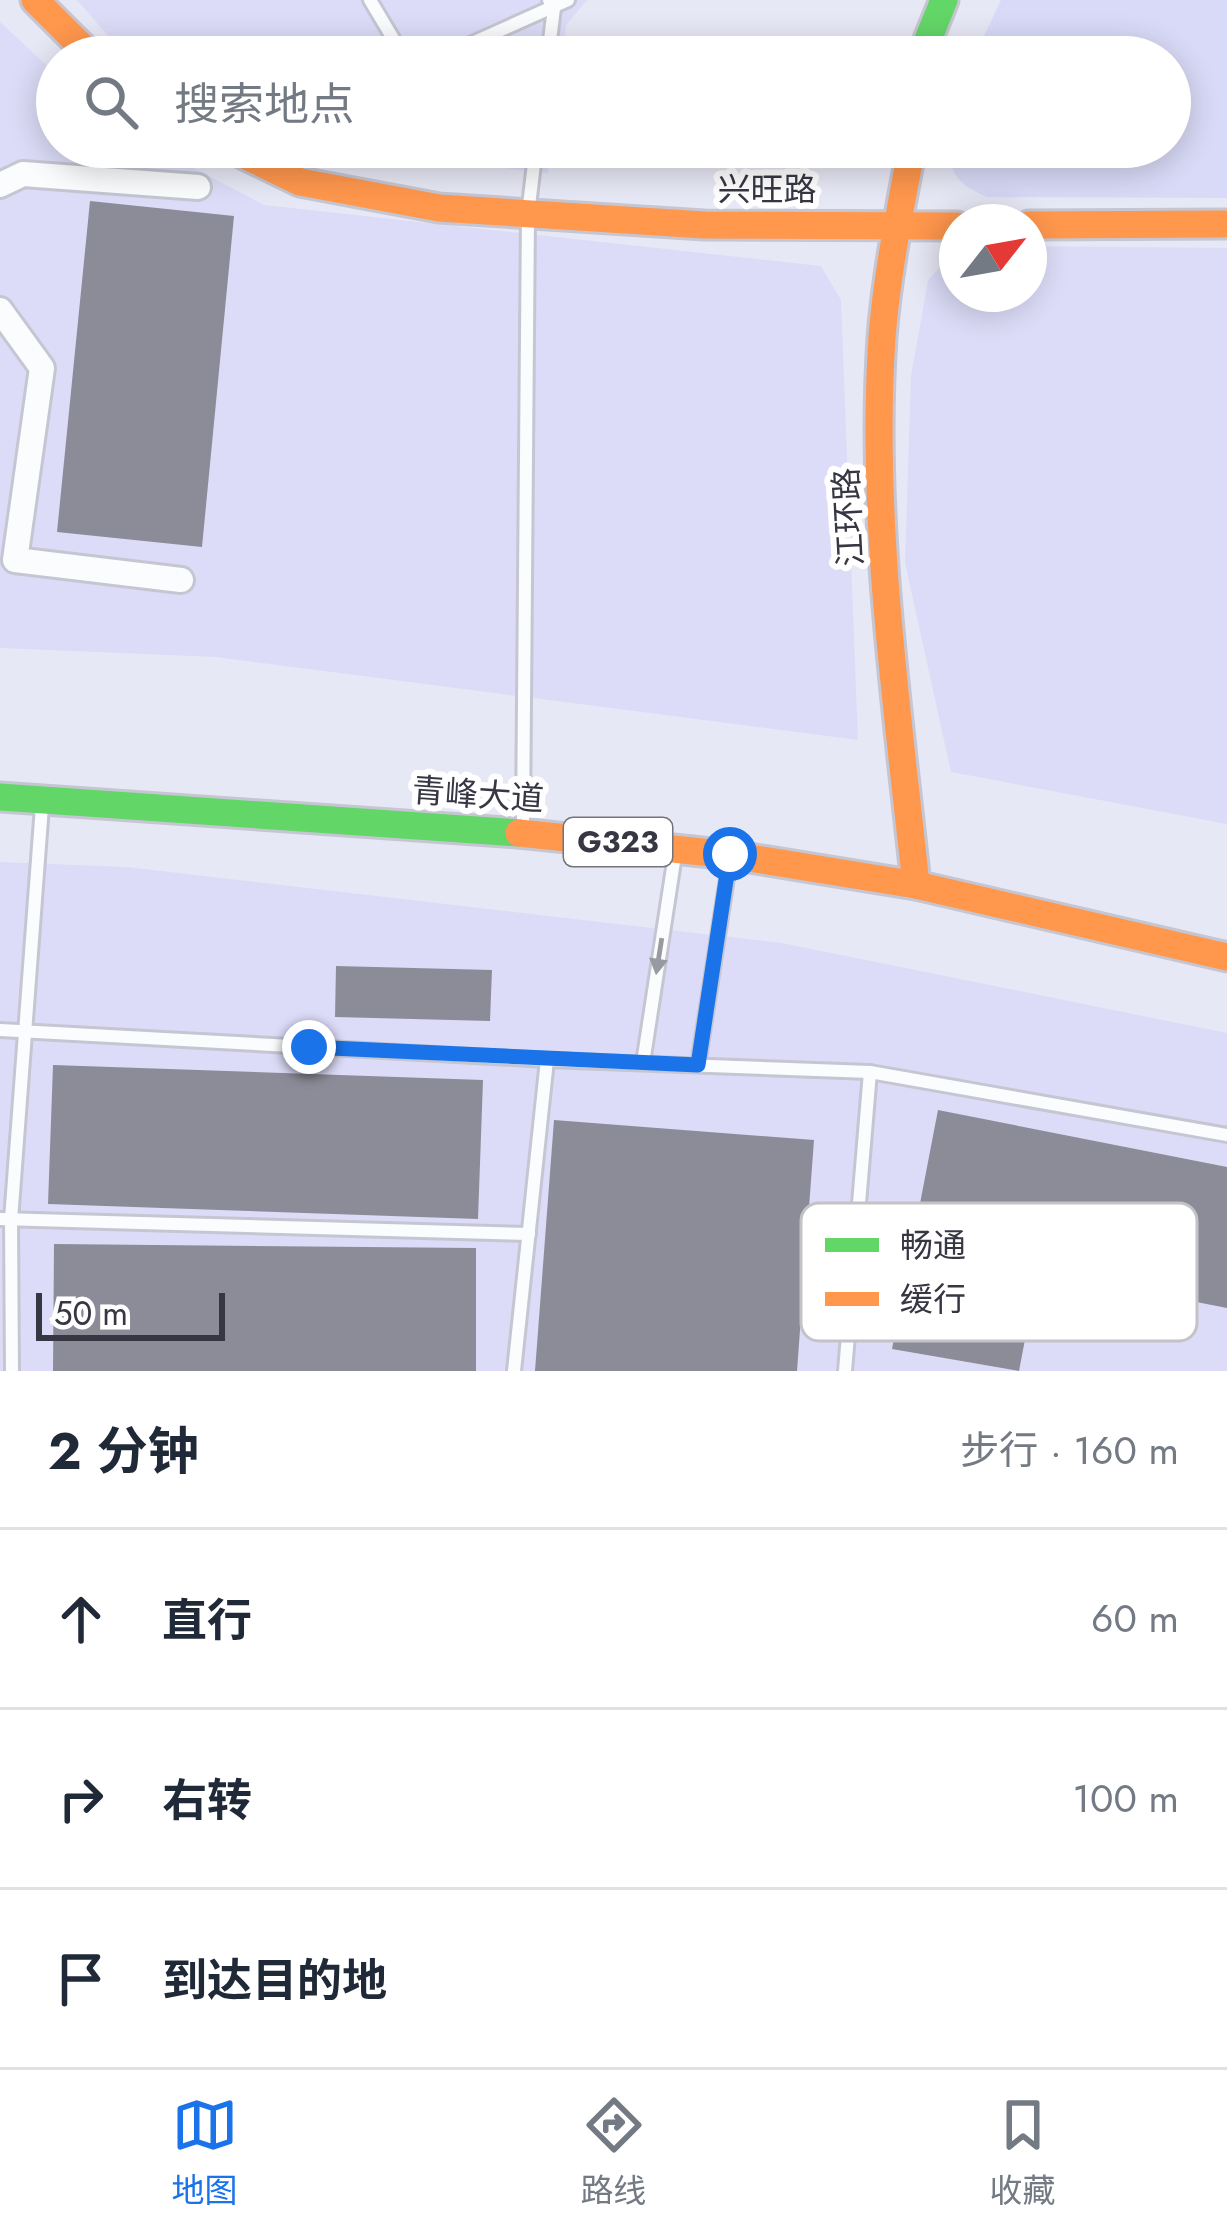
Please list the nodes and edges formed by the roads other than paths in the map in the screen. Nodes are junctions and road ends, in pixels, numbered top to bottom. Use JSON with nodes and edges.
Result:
{"nodes":[{"id":1,"x":34,"y":0,"type":"edge"},
{"id":2,"x":370,"y":0,"type":"edge"},
{"id":3,"x":568,"y":0,"type":"edge"},
{"id":4,"x":944,"y":0,"type":"edge"},
{"id":5,"x":962,"y":0,"type":"edge"},
{"id":6,"x":552,"y":4,"type":"edge"},
{"id":7,"x":71,"y":36,"type":"edge"},
{"id":8,"x":391,"y":36,"type":"edge"},
{"id":9,"x":485,"y":36,"type":"edge"},
{"id":10,"x":550,"y":36,"type":"edge"},
{"id":11,"x":929,"y":36,"type":"edge"},
{"id":12,"x":947,"y":36,"type":"edge"},
{"id":13,"x":271,"y":168,"type":"edge"},
{"id":14,"x":533,"y":168,"type":"edge"},
{"id":15,"x":893,"y":168,"type":"edge"},
{"id":16,"x":906,"y":168,"type":"edge"},
{"id":17,"x":0,"y":185,"type":"edge"},
{"id":18,"x":198,"y":187,"type":"dead end"},
{"id":19,"x":527,"y":214,"type":"junction"},
{"id":20,"x":1227,"y":224,"type":"edge"},
{"id":21,"x":1047,"y":225,"type":"edge"},
{"id":22,"x":888,"y":226,"type":"junction"},
{"id":23,"x":939,"y":226,"type":"edge"},
{"id":24,"x":0,"y":310,"type":"edge"},
{"id":25,"x":181,"y":580,"type":"dead end"},
{"id":26,"x":0,"y":797,"type":"edge"},
{"id":27,"x":42,"y":799,"type":"junction"},
{"id":28,"x":523,"y":833,"type":"junction"},
{"id":29,"x":676,"y":848,"type":"junction"},
{"id":30,"x":730,"y":854,"type":"junction"},
{"id":31,"x":905,"y":883,"type":"junction"},
{"id":32,"x":1227,"y":957,"type":"edge"},
{"id":33,"x":0,"y":1030,"type":"edge"},
{"id":34,"x":22,"y":1032,"type":"junction"},
{"id":35,"x":547,"y":1060,"type":"junction"},
{"id":36,"x":643,"y":1064,"type":"junction"},
{"id":37,"x":698,"y":1065,"type":"junction"},
{"id":38,"x":870,"y":1072,"type":"junction"},
{"id":39,"x":1227,"y":1135,"type":"edge"},
{"id":40,"x":859,"y":1203,"type":"edge"},
{"id":41,"x":6,"y":1219,"type":"edge"},
{"id":42,"x":529,"y":1234,"type":"junction"},
{"id":43,"x":848,"y":1341,"type":"edge"},
{"id":44,"x":12,"y":1371,"type":"edge"},
{"id":45,"x":514,"y":1371,"type":"edge"},
{"id":46,"x":845,"y":1371,"type":"edge"}],
"edges":[{"from":1,"to":7,"type":"main road"},
{"from":2,"to":8,"type":"lane"},
{"from":3,"to":6,"type":"lane"},
{"from":4,"to":11,"type":"main road"},
{"from":5,"to":12,"type":"main road"},
{"from":6,"to":9,"type":"lane"},
{"from":6,"to":10,"type":"lane"},
{"from":13,"to":19,"type":"main road","name":"兴旺路"},
{"from":14,"to":19,"type":"lane"},
{"from":15,"to":22,"type":"main road","name":"江环路"},
{"from":16,"to":22,"type":"main road","name":"江环路"},
{"from":17,"to":18,"type":"street"},
{"from":19,"to":22,"type":"main road","name":"兴旺路"},
{"from":19,"to":28,"type":"lane"},
{"from":20,"to":21,"type":"main road"},
{"from":22,"to":23,"type":"main road","name":"兴旺路"},
{"from":22,"to":31,"type":"main road","name":"江环路"},
{"from":24,"to":25,"type":"street"},
{"from":26,"to":27,"type":"main road","name":"青峰大道","number":"G323"},
{"from":27,"to":28,"type":"main road","name":"青峰大道","number":"G323"},
{"from":27,"to":34,"type":"lane"},
{"from":28,"to":29,"type":"main road","name":"青峰大道","number":"G323"},
{"from":29,"to":30,"type":"main road","name":"青峰大道","number":"G323"},
{"from":29,"to":36,"type":"lane","one_way":true},
{"from":30,"to":31,"type":"main road","name":"青峰大道","number":"G323"},
{"from":30,"to":37,"type":"lane"},
{"from":31,"to":32,"type":"main road","name":"青峰大道","number":"G323"},
{"from":33,"to":34,"type":"lane"},
{"from":34,"to":35,"type":"lane"},
{"from":34,"to":41,"type":"lane"},
{"from":35,"to":36,"type":"lane"},
{"from":35,"to":42,"type":"lane"},
{"from":36,"to":37,"type":"lane"},
{"from":37,"to":38,"type":"lane"},
{"from":38,"to":39,"type":"lane"},
{"from":38,"to":40,"type":"lane"},
{"from":41,"to":42,"type":"lane"},
{"from":41,"to":44,"type":"lane"},
{"from":42,"to":45,"type":"lane"},
{"from":43,"to":46,"type":"lane"}]}
